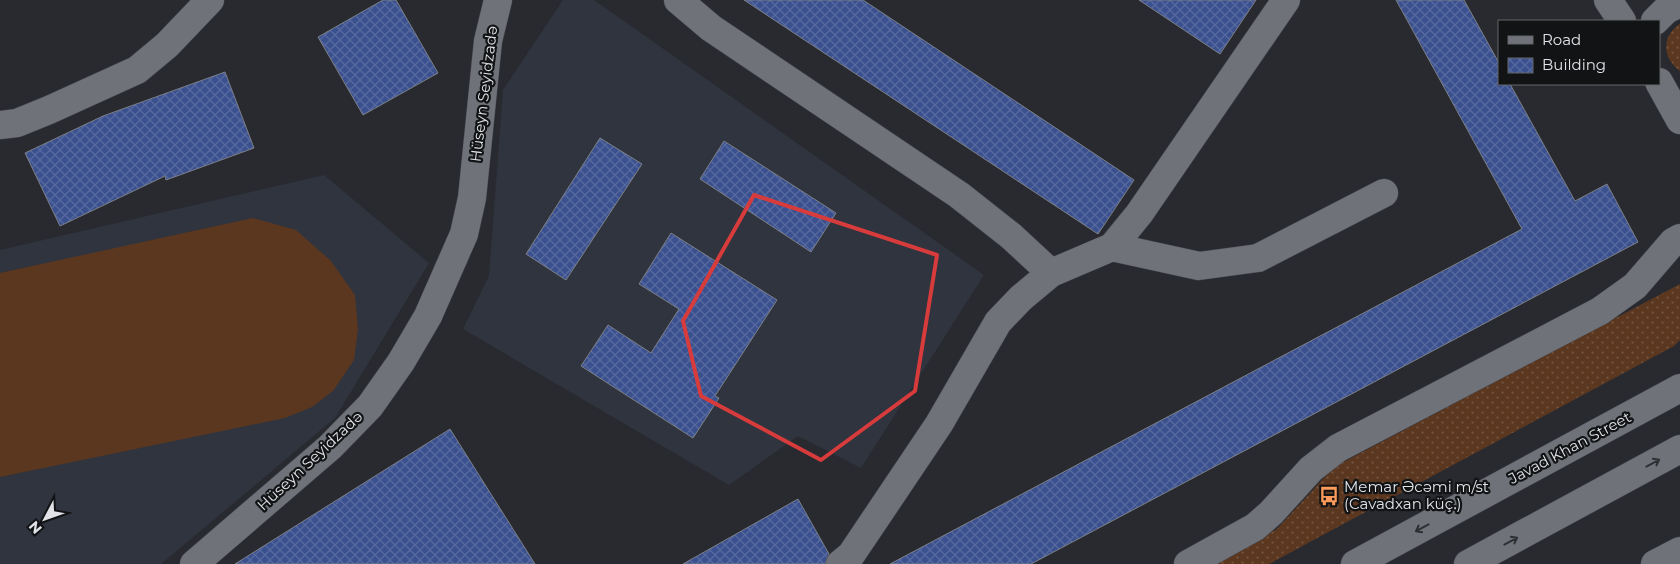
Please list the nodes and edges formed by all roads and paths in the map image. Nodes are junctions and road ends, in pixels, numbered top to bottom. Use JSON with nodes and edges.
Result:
{"nodes":[{"id":1,"x":210,"y":0,"type":"edge"},
{"id":2,"x":498,"y":0,"type":"edge"},
{"id":3,"x":678,"y":0,"type":"edge"},
{"id":4,"x":1286,"y":0,"type":"edge"},
{"id":5,"x":1608,"y":0,"type":"edge"},
{"id":6,"x":1680,"y":3,"type":"edge"},
{"id":7,"x":1621,"y":20,"type":"edge"},
{"id":8,"x":1656,"y":20,"type":"edge"},
{"id":9,"x":1660,"y":81,"type":"edge"},
{"id":10,"x":1660,"y":82,"type":"edge"},
{"id":11,"x":1680,"y":92,"type":"edge"},
{"id":12,"x":1680,"y":120,"type":"edge"},
{"id":13,"x":0,"y":125,"type":"edge"},
{"id":14,"x":1384,"y":193,"type":"dead end"},
{"id":15,"x":1680,"y":238,"type":"edge"},
{"id":16,"x":1112,"y":247,"type":"junction"},
{"id":17,"x":1051,"y":273,"type":"junction"},
{"id":18,"x":1680,"y":388,"type":"edge"},
{"id":19,"x":1680,"y":449,"type":"edge"},
{"id":20,"x":1680,"y":551,"type":"edge"},
{"id":21,"x":194,"y":564,"type":"edge"},
{"id":22,"x":840,"y":564,"type":"edge"},
{"id":23,"x":1188,"y":564,"type":"edge"},
{"id":24,"x":1355,"y":564,"type":"edge"},
{"id":25,"x":1468,"y":564,"type":"edge"},
{"id":26,"x":1655,"y":564,"type":"edge"}],
"edges":[{"from":1,"to":13,"type":"street"},
{"from":2,"to":21,"type":"street","name":"Hüseyn Seyidzadə"},
{"from":3,"to":17,"type":"street"},
{"from":4,"to":16,"type":"street"},
{"from":5,"to":7,"type":"street"},
{"from":6,"to":8,"type":"street"},
{"from":9,"to":11,"type":"street"},
{"from":10,"to":12,"type":"street"},
{"from":14,"to":16,"type":"street"},
{"from":15,"to":23,"type":"street"},
{"from":16,"to":17,"type":"street"},
{"from":17,"to":22,"type":"street"},
{"from":18,"to":24,"type":"street","name":"Javad Khan Street","one_way":true},
{"from":25,"to":19,"type":"street","one_way":true},
{"from":20,"to":26,"type":"street"}]}
